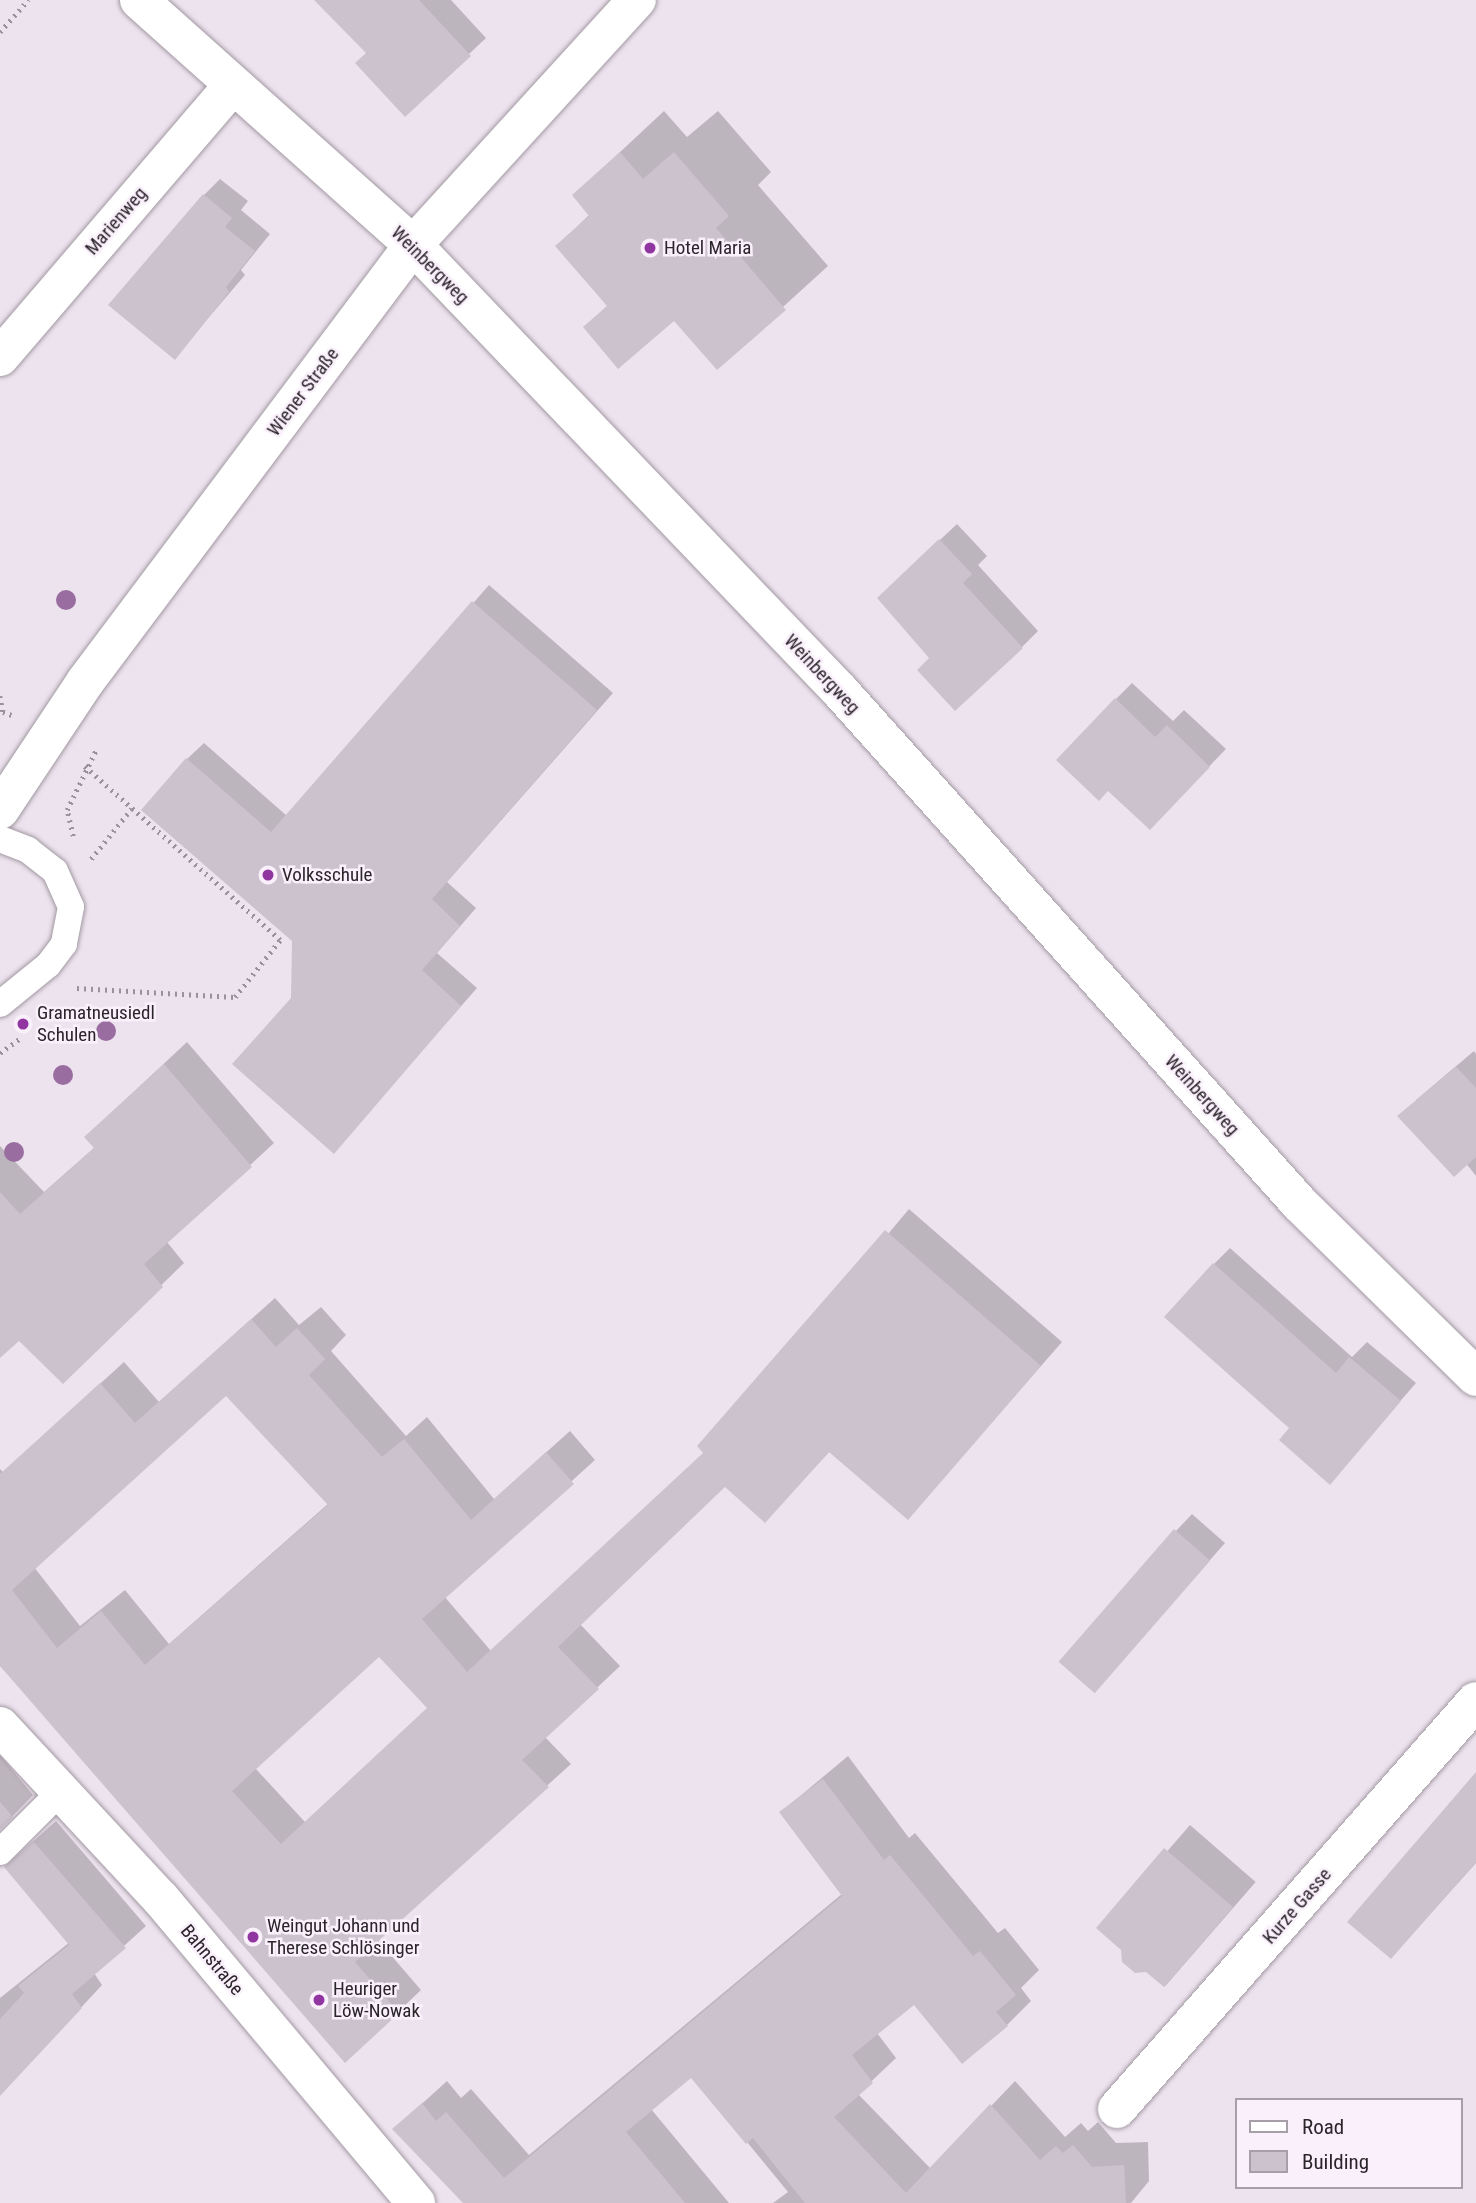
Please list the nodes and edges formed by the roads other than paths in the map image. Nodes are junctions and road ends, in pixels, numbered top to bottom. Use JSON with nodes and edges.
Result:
{"nodes":[{"id":1,"x":139,"y":0,"type":"edge"},
{"id":2,"x":637,"y":0,"type":"edge"},
{"id":3,"x":232,"y":86,"type":"junction"},
{"id":4,"x":413,"y":245,"type":"junction"},
{"id":5,"x":0,"y":357,"type":"edge"},
{"id":6,"x":1,"y":813,"type":"edge"},
{"id":7,"x":0,"y":1004,"type":"edge"},
{"id":8,"x":1476,"y":1377,"type":"edge"},
{"id":9,"x":1476,"y":1701,"type":"edge"},
{"id":10,"x":0,"y":1726,"type":"edge"},
{"id":11,"x":61,"y":1791,"type":"junction"},
{"id":12,"x":0,"y":1852,"type":"edge"},
{"id":13,"x":1116,"y":2109,"type":"dead end"},
{"id":14,"x":416,"y":2203,"type":"edge"}],
"edges":[{"from":1,"to":3,"type":"street","name":"Weinbergweg"},
{"from":2,"to":4,"type":"street","name":"Wiener Straße"},
{"from":3,"to":4,"type":"street","name":"Weinbergweg"},
{"from":3,"to":5,"type":"street","name":"Marienweg"},
{"from":4,"to":6,"type":"street","name":"Wiener Straße"},
{"from":4,"to":8,"type":"street","name":"Weinbergweg"},
{"from":6,"to":7,"type":"lane"},
{"from":9,"to":13,"type":"street","name":"Kurze Gasse"},
{"from":10,"to":11,"type":"street","name":"Bahnstraße"},
{"from":11,"to":12,"type":"lane"},
{"from":11,"to":14,"type":"street","name":"Bahnstraße"}]}
